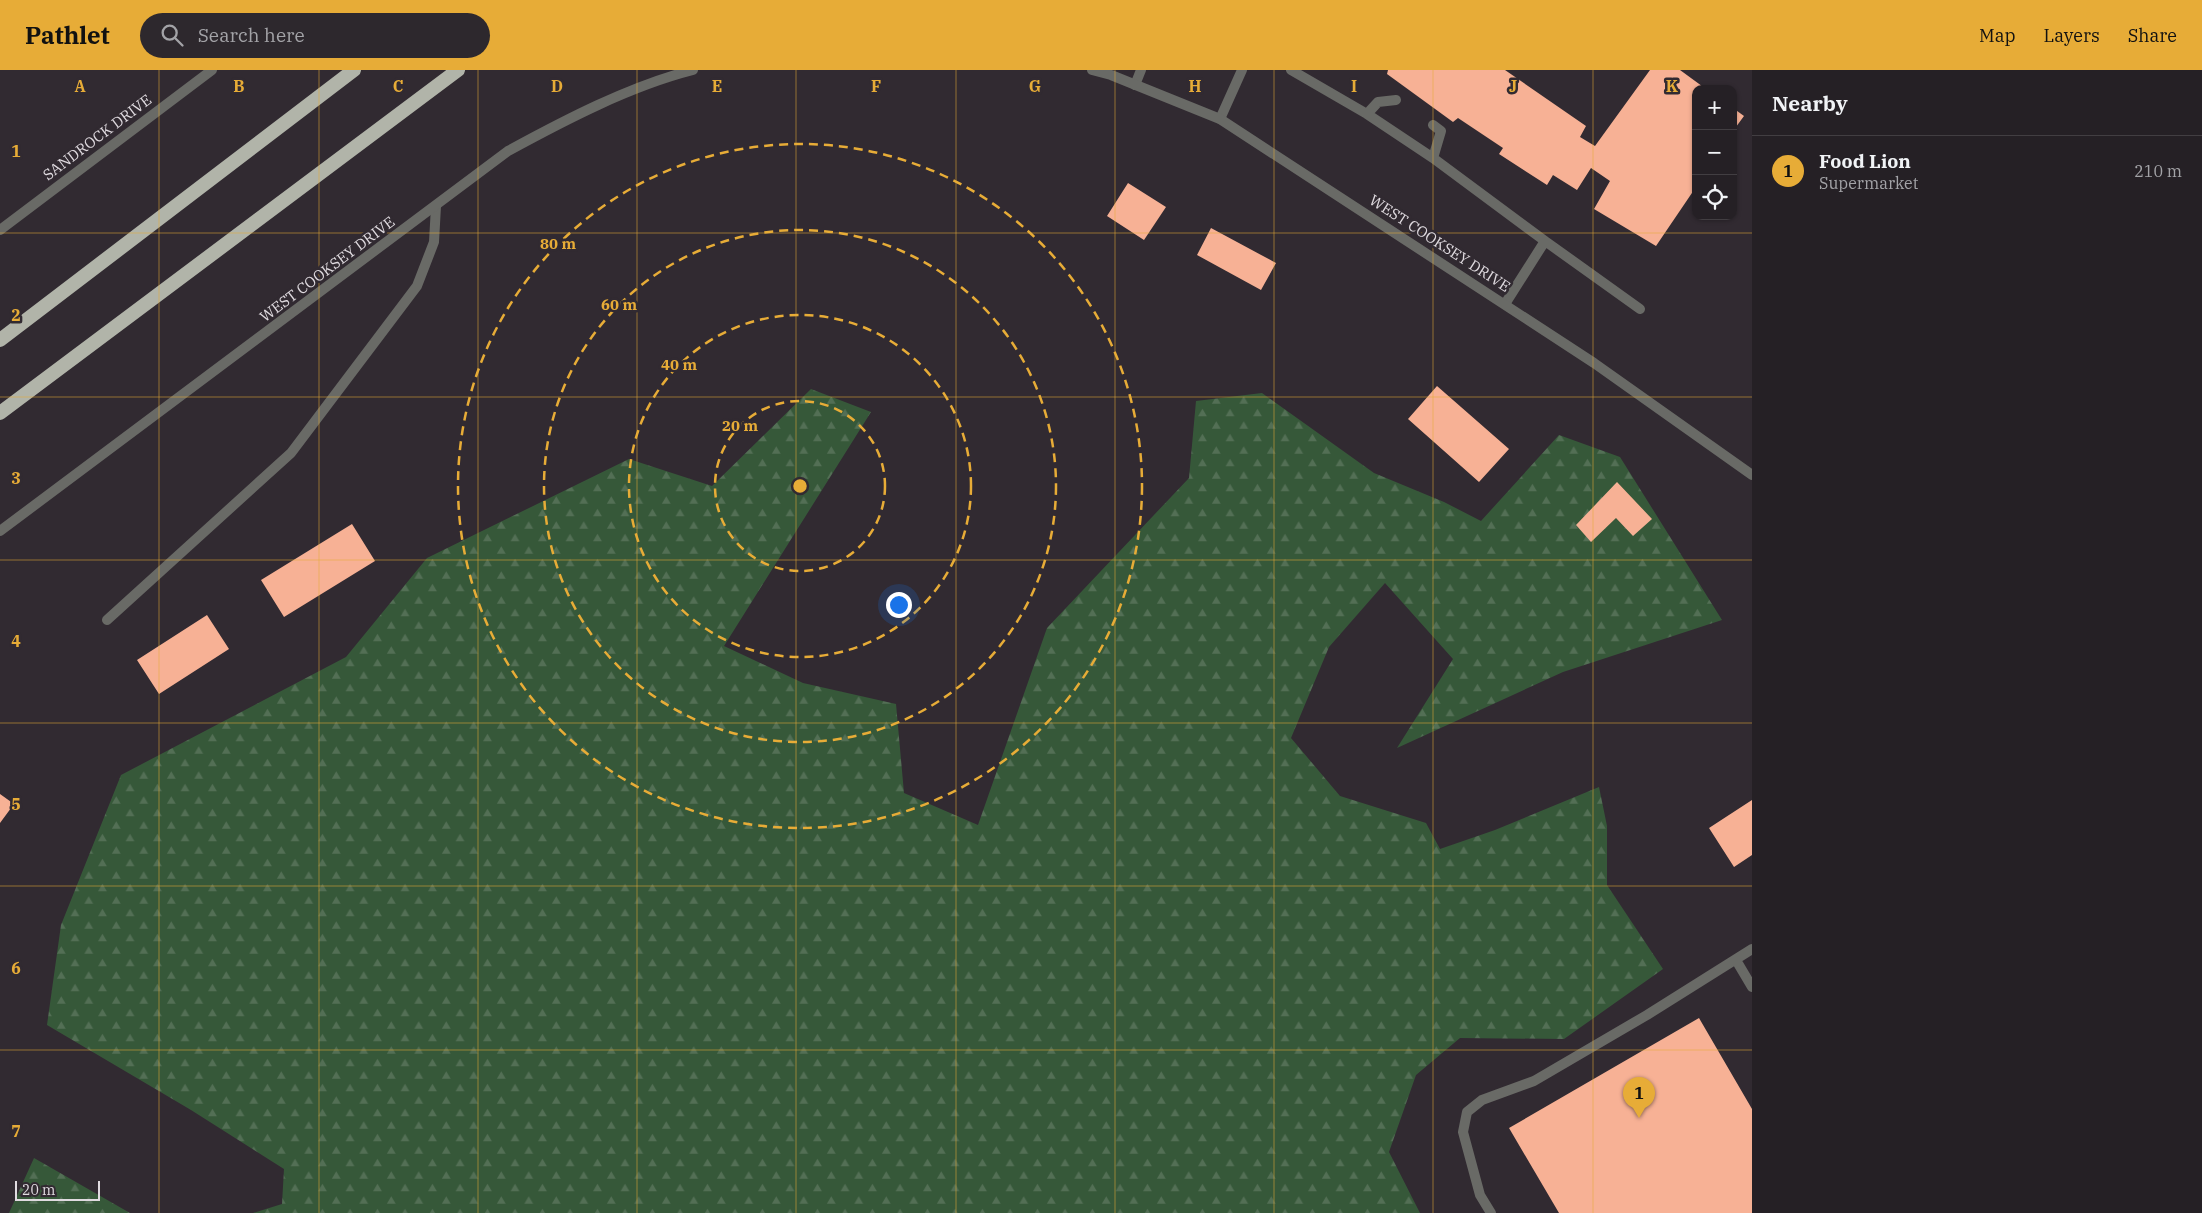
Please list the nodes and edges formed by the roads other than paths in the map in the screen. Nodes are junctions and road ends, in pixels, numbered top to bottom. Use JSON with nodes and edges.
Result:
{"nodes":[{"id":1,"x":212,"y":70,"type":"edge"},
{"id":2,"x":354,"y":70,"type":"edge"},
{"id":3,"x":458,"y":70,"type":"edge"},
{"id":4,"x":693,"y":70,"type":"edge"},
{"id":5,"x":1092,"y":70,"type":"edge"},
{"id":6,"x":1141,"y":70,"type":"edge"},
{"id":7,"x":1242,"y":70,"type":"edge"},
{"id":8,"x":1291,"y":70,"type":"edge"},
{"id":9,"x":1135,"y":85,"type":"junction"},
{"id":10,"x":1396,"y":100,"type":"dead end"},
{"id":11,"x":1368,"y":114,"type":"junction"},
{"id":12,"x":1220,"y":119,"type":"junction"},
{"id":13,"x":1433,"y":125,"type":"dead end"},
{"id":14,"x":1433,"y":158,"type":"junction"},
{"id":15,"x":436,"y":206,"type":"junction"},
{"id":16,"x":0,"y":230,"type":"edge"},
{"id":17,"x":1545,"y":241,"type":"junction"},
{"id":18,"x":1505,"y":304,"type":"junction"},
{"id":19,"x":1640,"y":309,"type":"dead end"},
{"id":20,"x":0,"y":340,"type":"edge"},
{"id":21,"x":0,"y":413,"type":"edge"},
{"id":22,"x":1752,"y":475,"type":"edge"},
{"id":23,"x":0,"y":531,"type":"edge"},
{"id":24,"x":107,"y":620,"type":"dead end"},
{"id":25,"x":1752,"y":949,"type":"edge"},
{"id":26,"x":1736,"y":960,"type":"junction"},
{"id":27,"x":1752,"y":986,"type":"edge"},
{"id":28,"x":1491,"y":1213,"type":"edge"}],
"edges":[{"from":1,"to":16,"type":"street","name":"SANDROCK DRIVE"},
{"from":2,"to":20,"type":"highway"},
{"from":3,"to":21,"type":"highway"},
{"from":4,"to":15,"type":"street","name":"WEST COOKSEY DRIVE"},
{"from":5,"to":9,"type":"street","name":"WEST COOKSEY DRIVE"},
{"from":6,"to":9,"type":"street"},
{"from":7,"to":12,"type":"street"},
{"from":8,"to":11,"type":"street"},
{"from":9,"to":12,"type":"street","name":"WEST COOKSEY DRIVE"},
{"from":10,"to":11,"type":"street"},
{"from":11,"to":14,"type":"street"},
{"from":12,"to":18,"type":"street","name":"WEST COOKSEY DRIVE"},
{"from":13,"to":14,"type":"street"},
{"from":14,"to":17,"type":"street"},
{"from":15,"to":23,"type":"street","name":"WEST COOKSEY DRIVE"},
{"from":15,"to":24,"type":"street"},
{"from":17,"to":18,"type":"street"},
{"from":17,"to":19,"type":"street"},
{"from":18,"to":22,"type":"street","name":"WEST COOKSEY DRIVE"},
{"from":25,"to":26,"type":"street"},
{"from":26,"to":27,"type":"street"},
{"from":26,"to":28,"type":"street"}]}
